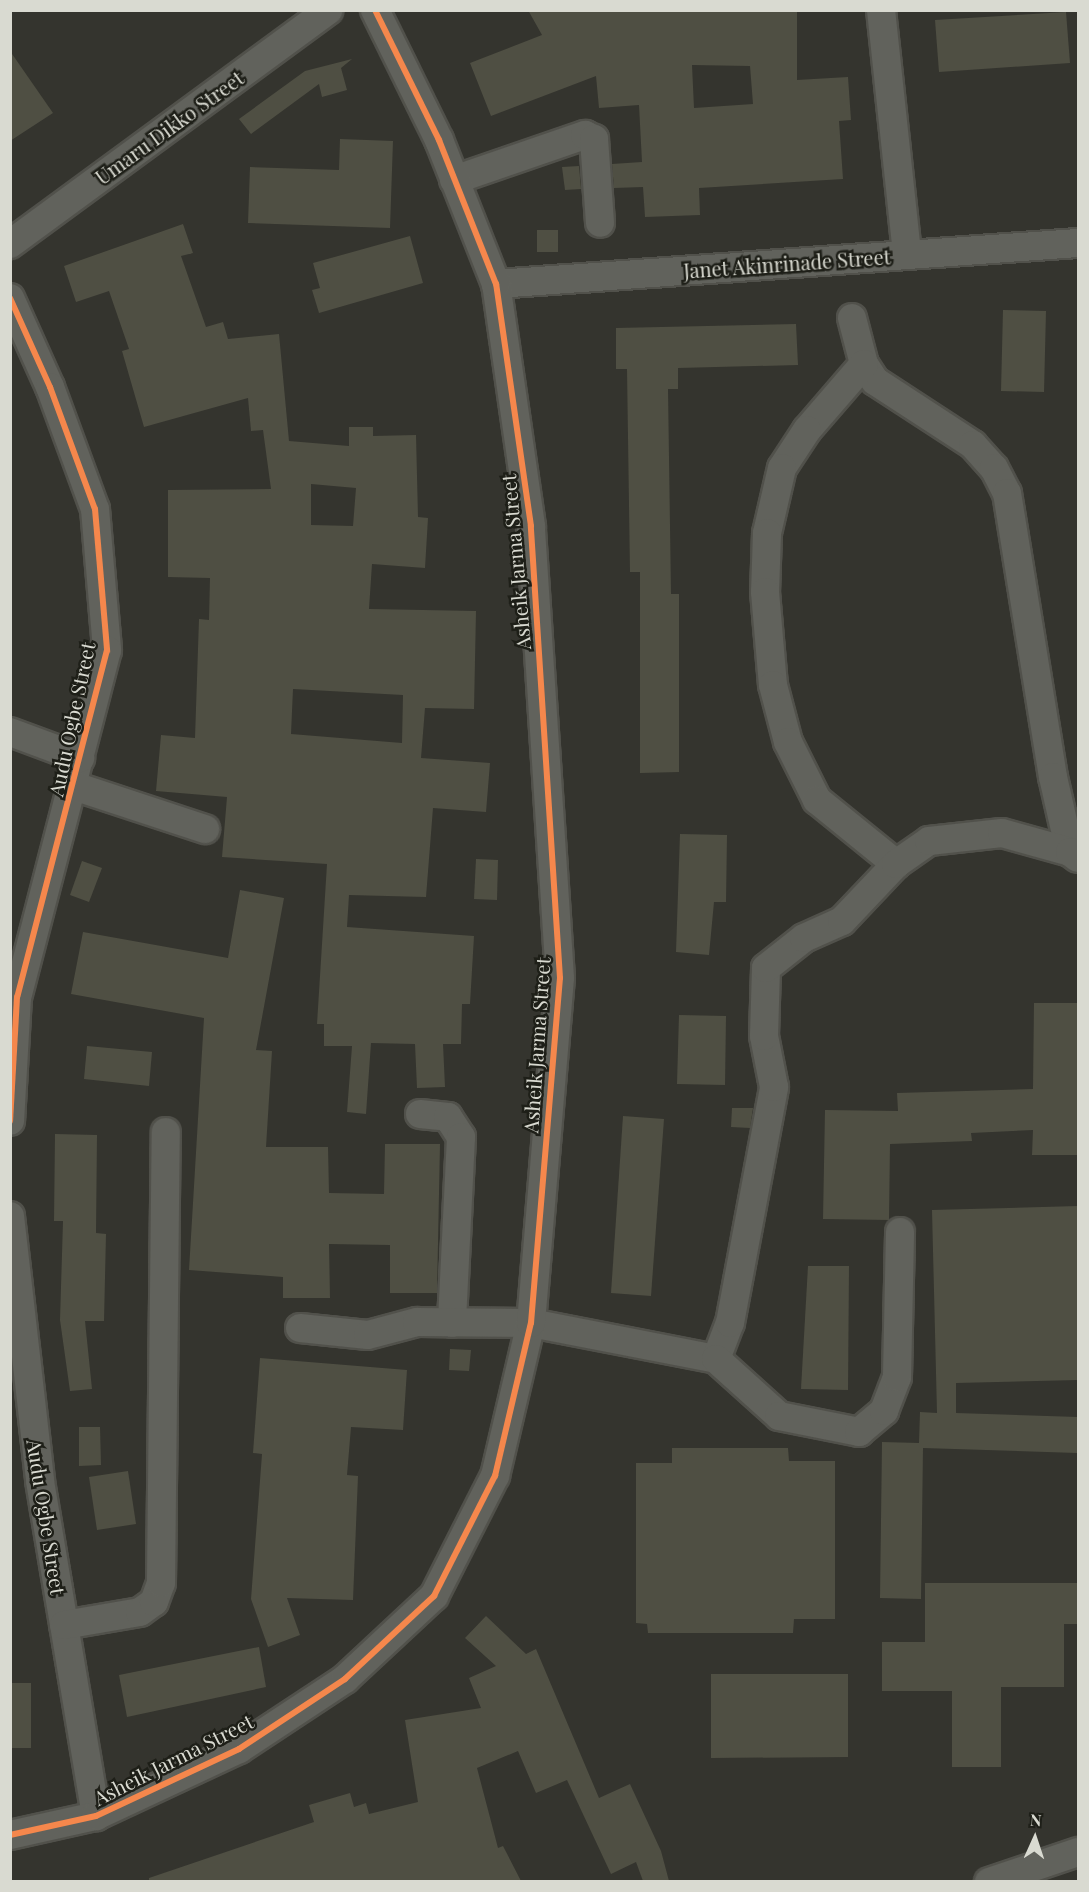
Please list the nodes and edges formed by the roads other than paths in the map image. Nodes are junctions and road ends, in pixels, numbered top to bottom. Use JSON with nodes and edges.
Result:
{"nodes":[{"id":1,"x":328,"y":10,"type":"edge"},
{"id":2,"x":375,"y":10,"type":"edge"},
{"id":3,"x":881,"y":10,"type":"edge"},
{"id":4,"x":454,"y":180,"type":"junction"},
{"id":5,"x":600,"y":224,"type":"dead end"},
{"id":6,"x":1078,"y":243,"type":"edge"},
{"id":7,"x":10,"y":244,"type":"edge"},
{"id":8,"x":907,"y":255,"type":"junction"},
{"id":9,"x":496,"y":284,"type":"junction"},
{"id":10,"x":10,"y":298,"type":"edge"},
{"id":11,"x":852,"y":318,"type":"dead end"},
{"id":12,"x":864,"y":364,"type":"junction"},
{"id":13,"x":10,"y":732,"type":"edge"},
{"id":14,"x":80,"y":758,"type":"junction"},
{"id":15,"x":74,"y":786,"type":"junction"},
{"id":16,"x":205,"y":829,"type":"dead end"},
{"id":17,"x":1074,"y":855,"type":"edge"},
{"id":18,"x":896,"y":864,"type":"junction"},
{"id":19,"x":420,"y":1114,"type":"dead end"},
{"id":20,"x":10,"y":1121,"type":"edge"},
{"id":21,"x":166,"y":1132,"type":"dead end"},
{"id":22,"x":10,"y":1216,"type":"edge"},
{"id":23,"x":900,"y":1232,"type":"dead end"},
{"id":24,"x":452,"y":1323,"type":"junction"},
{"id":25,"x":531,"y":1323,"type":"junction"},
{"id":26,"x":300,"y":1328,"type":"dead end"},
{"id":27,"x":717,"y":1359,"type":"junction"},
{"id":28,"x":64,"y":1625,"type":"junction"},
{"id":29,"x":96,"y":1816,"type":"junction"},
{"id":30,"x":10,"y":1835,"type":"edge"},
{"id":31,"x":1078,"y":1852,"type":"edge"},
{"id":32,"x":1021,"y":1877,"type":"edge"},
{"id":33,"x":989,"y":1881,"type":"edge"}],
"edges":[{"from":1,"to":7,"type":"street","name":"Umaru Dikko Street"},
{"from":2,"to":4,"type":"street","name":"Asheik Jarma Street"},
{"from":3,"to":8,"type":"street"},
{"from":4,"to":5,"type":"street"},
{"from":4,"to":9,"type":"street","name":"Asheik Jarma Street"},
{"from":6,"to":8,"type":"street","name":"Janet Akinrinade Street"},
{"from":8,"to":9,"type":"street","name":"Janet Akinrinade Street"},
{"from":9,"to":25,"type":"street","name":"Asheik Jarma Street"},
{"from":10,"to":14,"type":"street","name":"Audu Ogbe Street"},
{"from":11,"to":12,"type":"street"},
{"from":12,"to":17,"type":"street"},
{"from":12,"to":18,"type":"street"},
{"from":13,"to":14,"type":"street"},
{"from":14,"to":15,"type":"street","name":"Audu Ogbe Street"},
{"from":15,"to":16,"type":"street"},
{"from":15,"to":20,"type":"street","name":"Audu Ogbe Street"},
{"from":17,"to":18,"type":"street"},
{"from":18,"to":27,"type":"street"},
{"from":19,"to":24,"type":"street"},
{"from":21,"to":28,"type":"street"},
{"from":22,"to":28,"type":"street","name":"Audu Ogbe Street"},
{"from":23,"to":27,"type":"street"},
{"from":24,"to":25,"type":"street"},
{"from":24,"to":26,"type":"street"},
{"from":25,"to":27,"type":"street"},
{"from":25,"to":29,"type":"street","name":"Asheik Jarma Street"},
{"from":28,"to":29,"type":"street","name":"Audu Ogbe Street"},
{"from":29,"to":30,"type":"street","name":"Asheik Jarma Street"},
{"from":31,"to":32,"type":"street"},
{"from":32,"to":33,"type":"street"}]}
